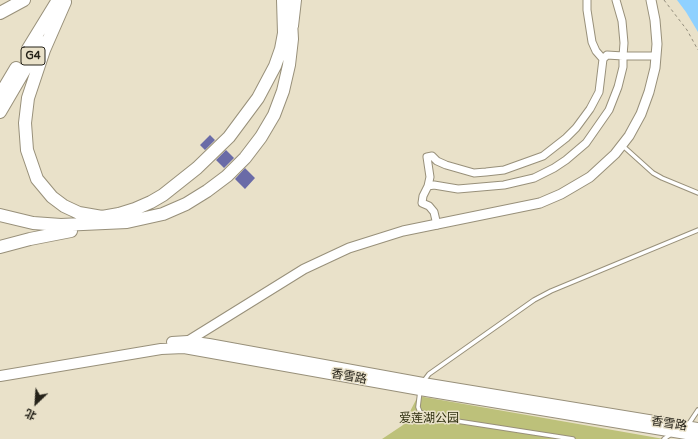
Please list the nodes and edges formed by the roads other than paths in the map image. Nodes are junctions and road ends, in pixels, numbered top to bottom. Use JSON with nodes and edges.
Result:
{"nodes":[{"id":1,"x":24,"y":0,"type":"edge"},
{"id":2,"x":283,"y":0,"type":"edge"},
{"id":3,"x":289,"y":0,"type":"edge"},
{"id":4,"x":295,"y":0,"type":"edge"},
{"id":5,"x":587,"y":0,"type":"edge"},
{"id":6,"x":616,"y":0,"type":"edge"},
{"id":7,"x":650,"y":0,"type":"edge"},
{"id":8,"x":63,"y":1,"type":"edge"},
{"id":9,"x":0,"y":12,"type":"edge"},
{"id":10,"x":292,"y":26,"type":"junction"},
{"id":11,"x":623,"y":56,"type":"junction"},
{"id":12,"x":656,"y":56,"type":"junction"},
{"id":13,"x":603,"y":59,"type":"junction"},
{"id":14,"x":0,"y":95,"type":"edge"},
{"id":15,"x":0,"y":112,"type":"edge"},
{"id":16,"x":622,"y":145,"type":"junction"},
{"id":17,"x":428,"y":186,"type":"junction"},
{"id":18,"x":698,"y":192,"type":"edge"},
{"id":19,"x":0,"y":209,"type":"edge"},
{"id":20,"x":0,"y":215,"type":"edge"},
{"id":21,"x":102,"y":221,"type":"junction"},
{"id":22,"x":437,"y":225,"type":"junction"},
{"id":23,"x":698,"y":230,"type":"edge"},
{"id":24,"x":0,"y":247,"type":"edge"},
{"id":25,"x":186,"y":345,"type":"junction"},
{"id":26,"x":0,"y":369,"type":"edge"},
{"id":27,"x":0,"y":376,"type":"edge"},
{"id":28,"x":421,"y":387,"type":"junction"},
{"id":29,"x":698,"y":410,"type":"edge"},
{"id":30,"x":688,"y":427,"type":"junction"},
{"id":31,"x":698,"y":428,"type":"edge"},
{"id":32,"x":673,"y":432,"type":"junction"},
{"id":33,"x":698,"y":436,"type":"edge"},
{"id":34,"x":573,"y":439,"type":"edge"},
{"id":35,"x":664,"y":439,"type":"edge"}],
"edges":[{"from":1,"to":9,"type":"highway"},
{"from":2,"to":21,"type":"highway"},
{"from":3,"to":10,"type":"highway"},
{"from":4,"to":10,"type":"highway"},
{"from":5,"to":13,"type":"street"},
{"from":6,"to":11,"type":"street"},
{"from":7,"to":12,"type":"street"},
{"from":8,"to":14,"type":"highway","number":"G4"},
{"from":8,"to":15,"type":"highway","number":"G4"},
{"from":8,"to":21,"type":"highway"},
{"from":10,"to":21,"type":"highway"},
{"from":11,"to":12,"type":"street"},
{"from":11,"to":13,"type":"street"},
{"from":11,"to":17,"type":"street"},
{"from":12,"to":16,"type":"street"},
{"from":13,"to":17,"type":"street"},
{"from":16,"to":18,"type":"lane"},
{"from":16,"to":22,"type":"street"},
{"from":17,"to":22,"type":"street"},
{"from":19,"to":21,"type":"highway"},
{"from":20,"to":21,"type":"highway"},
{"from":21,"to":24,"type":"highway"},
{"from":22,"to":25,"type":"street"},
{"from":23,"to":28,"type":"lane"},
{"from":25,"to":26,"type":"main road","name":"香雪路"},
{"from":25,"to":27,"type":"main road","name":"香雪路"},
{"from":25,"to":28,"type":"main road","name":"香雪路"},
{"from":28,"to":30,"type":"main road","name":"香雪路"},
{"from":28,"to":32,"type":"main road","name":"香雪路"},
{"from":28,"to":34,"type":"lane"},
{"from":29,"to":30,"type":"lane"},
{"from":30,"to":31,"type":"main road","name":"香雪路"},
{"from":30,"to":32,"type":"lane"},
{"from":32,"to":33,"type":"main road","name":"香雪路"},
{"from":32,"to":35,"type":"lane"}]}
